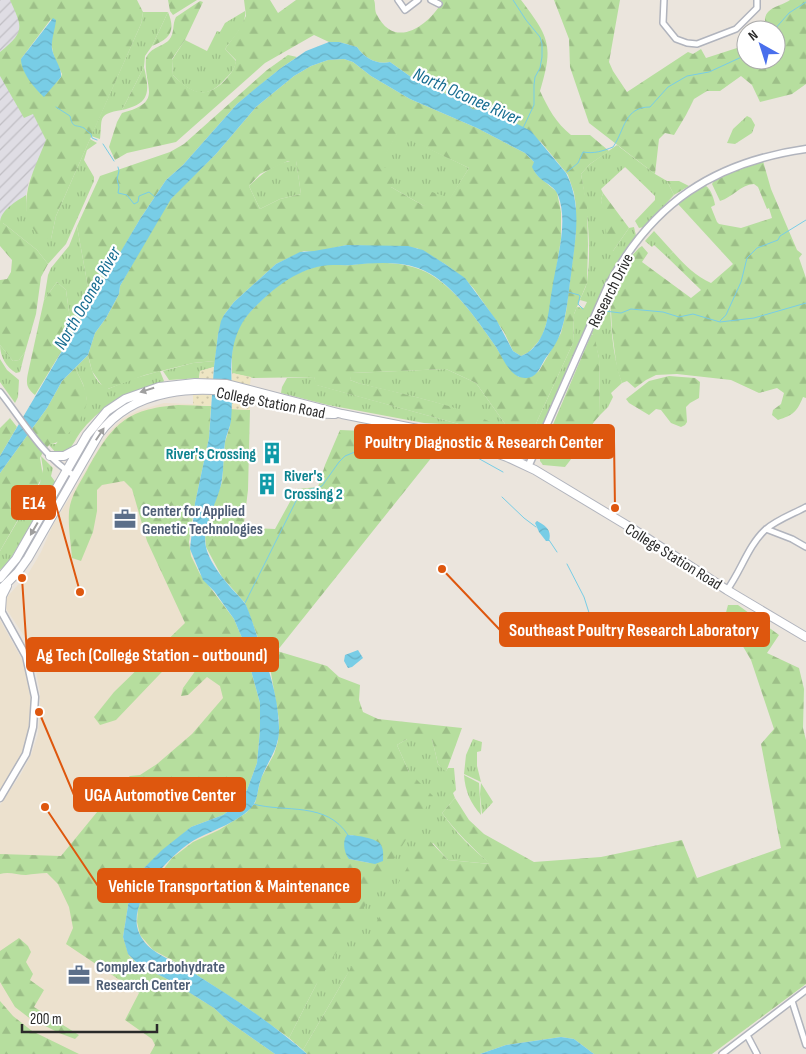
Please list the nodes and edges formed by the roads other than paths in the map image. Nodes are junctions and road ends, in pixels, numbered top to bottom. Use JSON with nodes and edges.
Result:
{"nodes":[{"id":1,"x":398,"y":0,"type":"edge"},
{"id":2,"x":418,"y":0,"type":"edge"},
{"id":3,"x":431,"y":0,"type":"edge"},
{"id":4,"x":664,"y":0,"type":"edge"},
{"id":5,"x":757,"y":0,"type":"edge"},
{"id":6,"x":439,"y":4,"type":"dead end"},
{"id":7,"x":806,"y":150,"type":"edge"},
{"id":8,"x":195,"y":386,"type":"junction"},
{"id":9,"x":1,"y":393,"type":"edge"},
{"id":10,"x":80,"y":447,"type":"junction"},
{"id":11,"x":536,"y":450,"type":"junction"},
{"id":12,"x":50,"y":456,"type":"junction"},
{"id":13,"x":508,"y":457,"type":"junction"},
{"id":14,"x":528,"y":467,"type":"junction"},
{"id":15,"x":67,"y":472,"type":"junction"},
{"id":16,"x":75,"y":476,"type":"junction"},
{"id":17,"x":806,"y":507,"type":"edge"},
{"id":18,"x":766,"y":529,"type":"junction"},
{"id":19,"x":806,"y":547,"type":"edge"},
{"id":20,"x":0,"y":578,"type":"edge"},
{"id":21,"x":7,"y":584,"type":"junction"},
{"id":22,"x":0,"y":590,"type":"edge"},
{"id":23,"x":727,"y":590,"type":"junction"},
{"id":24,"x":0,"y":610,"type":"edge"},
{"id":25,"x":806,"y":637,"type":"edge"},
{"id":26,"x":0,"y":798,"type":"edge"},
{"id":27,"x":806,"y":990,"type":"edge"},
{"id":28,"x":792,"y":1001,"type":"junction"},
{"id":29,"x":747,"y":1035,"type":"junction"},
{"id":30,"x":806,"y":1044,"type":"edge"},
{"id":31,"x":722,"y":1054,"type":"edge"},
{"id":32,"x":757,"y":1054,"type":"edge"}],
"edges":[{"from":1,"to":2,"type":"street"},
{"from":3,"to":6,"type":"street"},
{"from":4,"to":5,"type":"street"},
{"from":7,"to":11,"type":"street","name":"Research Drive"},
{"from":8,"to":10,"type":"main road","name":"College Station Road","one_way":true},
{"from":8,"to":13,"type":"main road","name":"College Station Road"},
{"from":16,"to":8,"type":"main road","name":"College Station Road","one_way":true},
{"from":9,"to":12,"type":"street"},
{"from":10,"to":12,"type":"main road"},
{"from":10,"to":15,"type":"main road","name":"College Station Road"},
{"from":11,"to":13,"type":"main road"},
{"from":11,"to":14,"type":"street","name":"Research Drive"},
{"from":12,"to":15,"type":"street"},
{"from":13,"to":14,"type":"main road","name":"College Station Road"},
{"from":14,"to":23,"type":"main road","name":"College Station Road"},
{"from":15,"to":16,"type":"street"},
{"from":15,"to":20,"type":"main road","name":"College Station Road","one_way":true},
{"from":16,"to":21,"type":"main road","name":"College Station Road"},
{"from":17,"to":18,"type":"street"},
{"from":18,"to":19,"type":"street"},
{"from":18,"to":23,"type":"street"},
{"from":21,"to":22,"type":"main road","name":"College Station Road"},
{"from":21,"to":24,"type":"main road"},
{"from":23,"to":25,"type":"main road","name":"College Station Road"},
{"from":24,"to":26,"type":"street"},
{"from":27,"to":28,"type":"street"},
{"from":28,"to":29,"type":"street"},
{"from":28,"to":30,"type":"street"},
{"from":29,"to":31,"type":"street"},
{"from":29,"to":32,"type":"street"}]}
